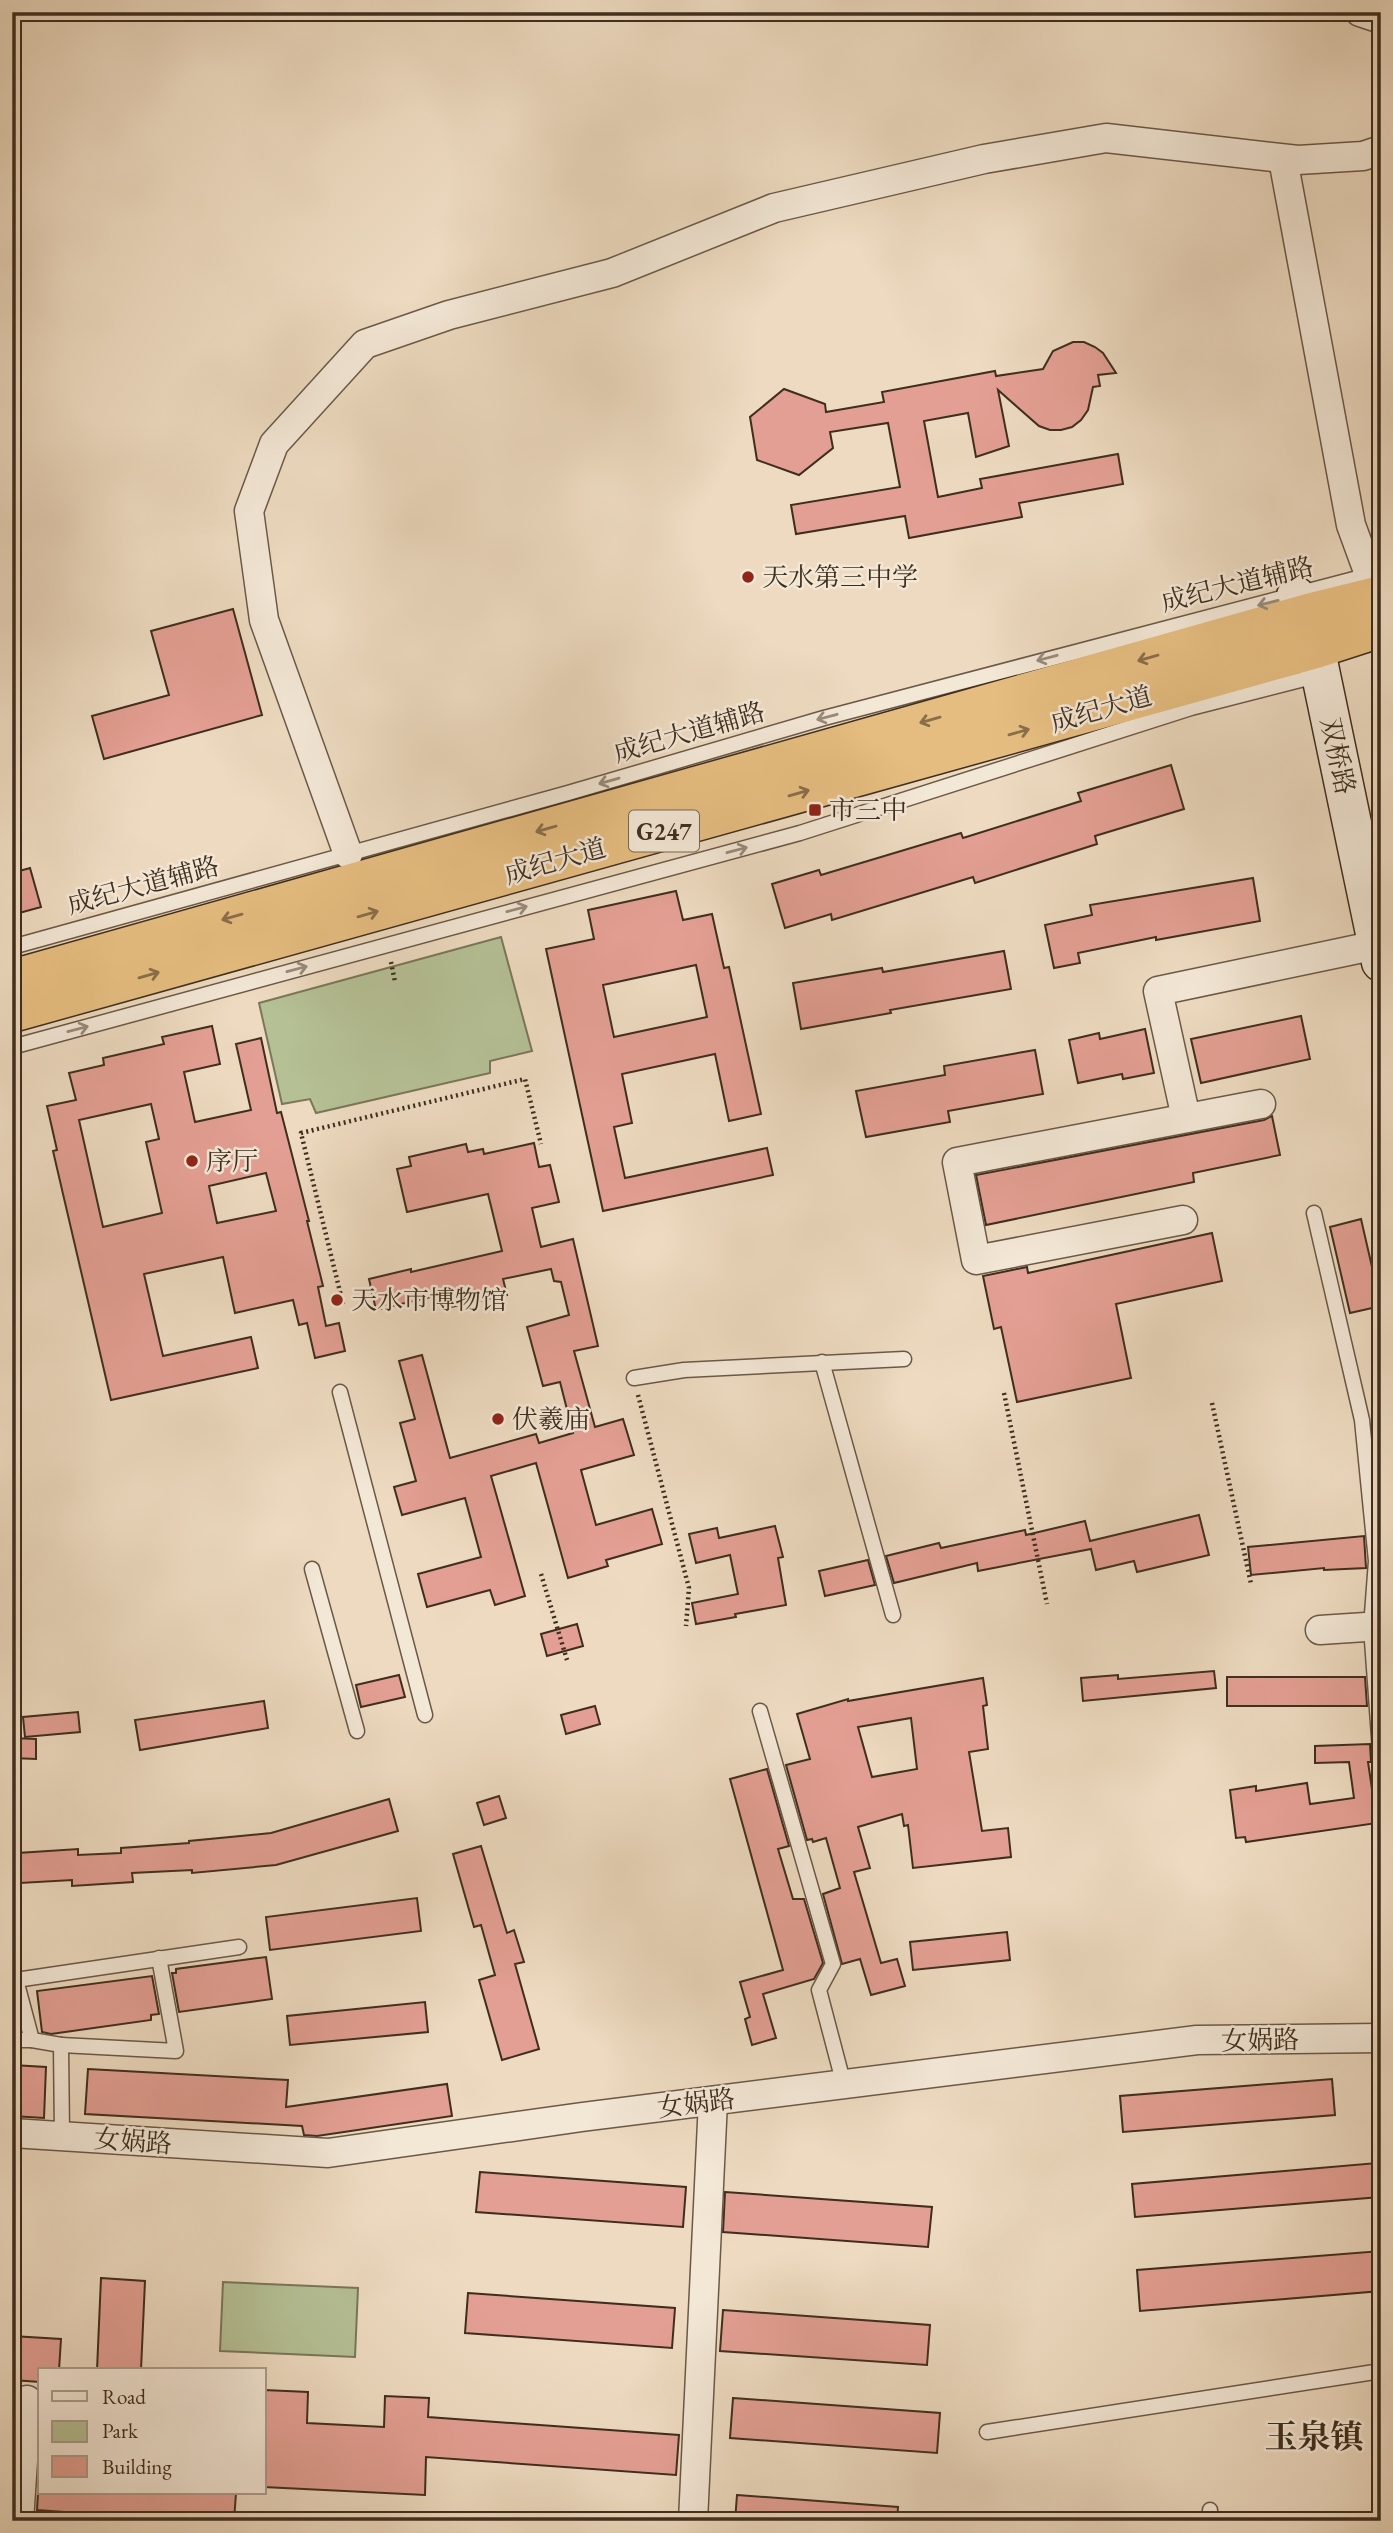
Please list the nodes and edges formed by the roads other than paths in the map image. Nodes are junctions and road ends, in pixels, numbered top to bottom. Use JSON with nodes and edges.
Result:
{"nodes":[{"id":1,"x":1360,"y":12,"type":"edge"},
{"id":2,"x":1381,"y":19,"type":"edge"},
{"id":3,"x":1381,"y":150,"type":"edge"},
{"id":4,"x":1283,"y":159,"type":"junction"},
{"id":5,"x":1376,"y":580,"type":"edge"},
{"id":6,"x":1310,"y":633,"type":"junction"},
{"id":7,"x":348,"y":854,"type":"junction"},
{"id":8,"x":1377,"y":934,"type":"edge"},
{"id":9,"x":12,"y":947,"type":"edge"},
{"id":10,"x":12,"y":979,"type":"edge"},
{"id":11,"x":12,"y":1013,"type":"edge"},
{"id":12,"x":12,"y":1047,"type":"edge"},
{"id":13,"x":1261,"y":1104,"type":"dead end"},
{"id":14,"x":1186,"y":1118,"type":"junction"},
{"id":15,"x":1314,"y":1213,"type":"dead end"},
{"id":16,"x":1183,"y":1220,"type":"dead end"},
{"id":17,"x":904,"y":1359,"type":"dead end"},
{"id":18,"x":822,"y":1362,"type":"junction"},
{"id":19,"x":634,"y":1378,"type":"road end"},
{"id":20,"x":340,"y":1392,"type":"dead end"},
{"id":21,"x":312,"y":1569,"type":"dead end"},
{"id":22,"x":893,"y":1615,"type":"dead end"},
{"id":23,"x":1376,"y":1626,"type":"edge"},
{"id":24,"x":1320,"y":1630,"type":"dead end"},
{"id":25,"x":760,"y":1711,"type":"dead end"},
{"id":26,"x":425,"y":1716,"type":"dead end"},
{"id":27,"x":357,"y":1731,"type":"dead end"},
{"id":28,"x":1381,"y":1765,"type":"edge"},
{"id":29,"x":239,"y":1947,"type":"dead end"},
{"id":30,"x":159,"y":1958,"type":"junction"},
{"id":31,"x":1381,"y":2038,"type":"edge"},
{"id":32,"x":12,"y":2040,"type":"edge"},
{"id":33,"x":32,"y":2040,"type":"junction"},
{"id":34,"x":61,"y":2045,"type":"junction"},
{"id":35,"x":844,"y":2085,"type":"junction"},
{"id":36,"x":713,"y":2101,"type":"junction"},
{"id":37,"x":12,"y":2133,"type":"edge"},
{"id":38,"x":62,"y":2136,"type":"junction"},
{"id":39,"x":1381,"y":2371,"type":"edge"},
{"id":40,"x":27,"y":2400,"type":"dead end"},
{"id":41,"x":987,"y":2432,"type":"dead end"},
{"id":42,"x":19,"y":2521,"type":"edge"},
{"id":43,"x":693,"y":2521,"type":"edge"}],
"edges":[{"from":1,"to":2,"type":"street"},
{"from":3,"to":4,"type":"street"},
{"from":4,"to":5,"type":"street"},
{"from":4,"to":7,"type":"street"},
{"from":5,"to":6,"type":"highway","name":"成纪大道","number":"G247"},
{"from":6,"to":7,"type":"lane","name":"成纪大道辅路","one_way":true},
{"from":6,"to":8,"type":"main road","name":"双桥路"},
{"from":6,"to":10,"type":"highway","name":"成纪大道","number":"G247","one_way":true},
{"from":11,"to":6,"type":"highway","name":"成纪大道","number":"G247","one_way":true},
{"from":12,"to":6,"type":"lane","one_way":true},
{"from":7,"to":9,"type":"lane","name":"成纪大道辅路"},
{"from":8,"to":14,"type":"street"},
{"from":13,"to":14,"type":"street"},
{"from":14,"to":16,"type":"street"},
{"from":15,"to":23,"type":"lane"},
{"from":17,"to":18,"type":"lane"},
{"from":18,"to":19,"type":"lane"},
{"from":18,"to":22,"type":"lane"},
{"from":20,"to":26,"type":"lane"},
{"from":21,"to":27,"type":"lane"},
{"from":23,"to":24,"type":"street"},
{"from":23,"to":28,"type":"lane"},
{"from":25,"to":35,"type":"lane"},
{"from":29,"to":30,"type":"lane"},
{"from":30,"to":33,"type":"lane"},
{"from":30,"to":34,"type":"lane"},
{"from":31,"to":35,"type":"street","name":"女娲路"},
{"from":32,"to":33,"type":"lane"},
{"from":33,"to":34,"type":"lane"},
{"from":34,"to":38,"type":"lane"},
{"from":35,"to":36,"type":"street","name":"女娲路"},
{"from":36,"to":38,"type":"street","name":"女娲路"},
{"from":36,"to":43,"type":"street"},
{"from":37,"to":38,"type":"street","name":"女娲路"},
{"from":39,"to":41,"type":"lane"},
{"from":40,"to":42,"type":"street"}]}
